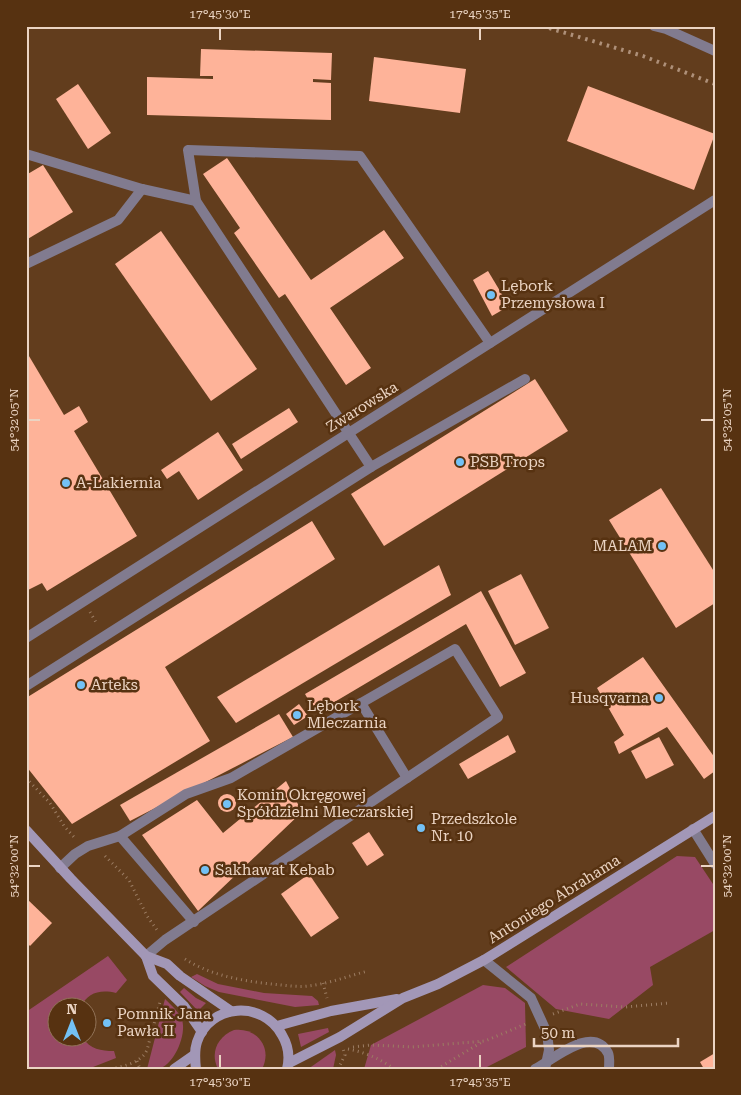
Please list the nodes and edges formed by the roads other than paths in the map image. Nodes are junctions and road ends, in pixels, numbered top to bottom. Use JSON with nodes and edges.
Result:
{"nodes":[{"id":1,"x":654,"y":26,"type":"edge"},
{"id":2,"x":715,"y":51,"type":"edge"},
{"id":3,"x":26,"y":154,"type":"edge"},
{"id":4,"x":142,"y":189,"type":"junction"},
{"id":5,"x":715,"y":200,"type":"edge"},
{"id":6,"x":196,"y":201,"type":"junction"},
{"id":7,"x":26,"y":264,"type":"edge"},
{"id":8,"x":490,"y":343,"type":"junction"},
{"id":9,"x":525,"y":379,"type":"dead end"},
{"id":10,"x":350,"y":433,"type":"junction"},
{"id":11,"x":371,"y":467,"type":"junction"},
{"id":12,"x":26,"y":638,"type":"edge"},
{"id":13,"x":26,"y":686,"type":"edge"},
{"id":14,"x":361,"y":703,"type":"junction"},
{"id":15,"x":406,"y":778,"type":"junction"},
{"id":16,"x":715,"y":816,"type":"edge"},
{"id":17,"x":693,"y":829,"type":"junction"},
{"id":18,"x":26,"y":830,"type":"edge"},
{"id":19,"x":120,"y":836,"type":"junction"},
{"id":20,"x":715,"y":864,"type":"edge"},
{"id":21,"x":60,"y":868,"type":"junction"},
{"id":22,"x":194,"y":922,"type":"junction"},
{"id":23,"x":146,"y":956,"type":"junction"},
{"id":24,"x":484,"y":960,"type":"junction"},
{"id":25,"x":403,"y":998,"type":"junction"},
{"id":26,"x":231,"y":1011,"type":"junction"},
{"id":27,"x":277,"y":1026,"type":"junction"},
{"id":28,"x":202,"y":1032,"type":"junction"},
{"id":29,"x":194,"y":1055,"type":"junction"},
{"id":30,"x":288,"y":1066,"type":"edge"},
{"id":31,"x":545,"y":1066,"type":"edge"},
{"id":32,"x":174,"y":1069,"type":"edge"},
{"id":33,"x":196,"y":1069,"type":"edge"},
{"id":34,"x":535,"y":1069,"type":"edge"},
{"id":35,"x":609,"y":1069,"type":"edge"}],
"edges":[{"from":1,"to":2,"type":"street"},
{"from":3,"to":4,"type":"street"},
{"from":4,"to":6,"type":"street"},
{"from":4,"to":7,"type":"street"},
{"from":5,"to":8,"type":"street","name":"Zwarowska"},
{"from":6,"to":8,"type":"street"},
{"from":6,"to":10,"type":"street"},
{"from":8,"to":10,"type":"street","name":"Zwarowska"},
{"from":9,"to":11,"type":"street"},
{"from":10,"to":11,"type":"street"},
{"from":10,"to":12,"type":"street","name":"Zwarowska"},
{"from":11,"to":13,"type":"street"},
{"from":14,"to":15,"type":"street"},
{"from":14,"to":15,"type":"street"},
{"from":14,"to":19,"type":"street"},
{"from":15,"to":22,"type":"street"},
{"from":16,"to":17,"type":"main road","name":"Antoniego Abrahama"},
{"from":17,"to":20,"type":"street"},
{"from":17,"to":24,"type":"main road","name":"Antoniego Abrahama"},
{"from":18,"to":21,"type":"main road"},
{"from":19,"to":21,"type":"street"},
{"from":19,"to":22,"type":"street"},
{"from":21,"to":23,"type":"main road"},
{"from":22,"to":23,"type":"street"},
{"from":23,"to":26,"type":"main road"},
{"from":23,"to":28,"type":"main road"},
{"from":24,"to":25,"type":"main road","name":"Antoniego Abrahama"},
{"from":24,"to":31,"type":"street"},
{"from":25,"to":27,"type":"main road","name":"Antoniego Abrahama"},
{"from":25,"to":30,"type":"main road","name":"Antoniego Abrahama"},
{"from":26,"to":27,"type":"main road"},
{"from":26,"to":28,"type":"main road"},
{"from":27,"to":30,"type":"main road"},
{"from":28,"to":29,"type":"main road"},
{"from":29,"to":32,"type":"main road"},
{"from":29,"to":33,"type":"main road"},
{"from":31,"to":34,"type":"street"},
{"from":31,"to":35,"type":"street"}]}
